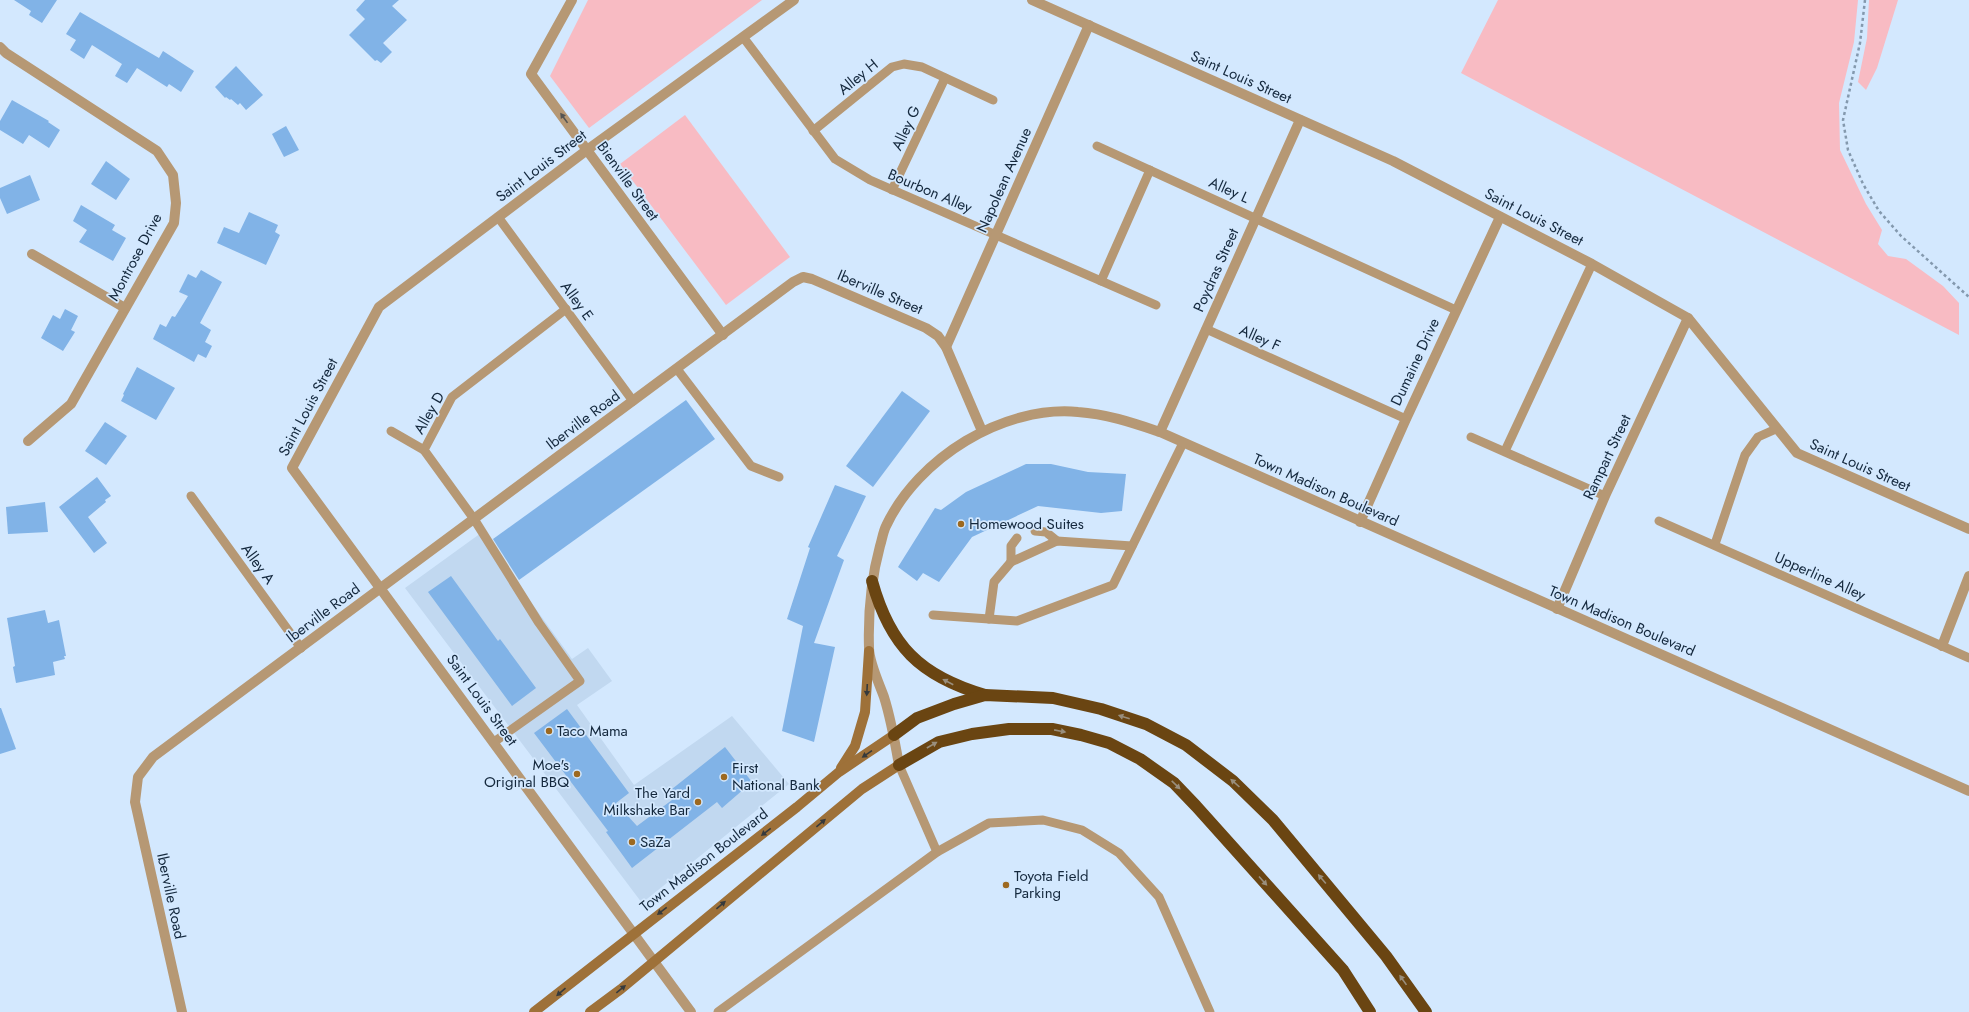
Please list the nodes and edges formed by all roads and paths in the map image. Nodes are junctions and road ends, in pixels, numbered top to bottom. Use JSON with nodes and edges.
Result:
{"nodes":[{"id":1,"x":572,"y":0,"type":"edge"},
{"id":2,"x":794,"y":0,"type":"edge"},
{"id":3,"x":1032,"y":0,"type":"edge"},
{"id":4,"x":1865,"y":0,"type":"edge"},
{"id":5,"x":1089,"y":25,"type":"junction"},
{"id":6,"x":744,"y":37,"type":"junction"},
{"id":7,"x":0,"y":47,"type":"edge"},
{"id":8,"x":945,"y":78,"type":"junction"},
{"id":9,"x":993,"y":100,"type":"dead end"},
{"id":10,"x":1300,"y":120,"type":"junction"},
{"id":11,"x":813,"y":131,"type":"junction"},
{"id":12,"x":1097,"y":146,"type":"dead end"},
{"id":13,"x":587,"y":150,"type":"junction"},
{"id":14,"x":1150,"y":170,"type":"junction"},
{"id":15,"x":892,"y":190,"type":"junction"},
{"id":16,"x":498,"y":217,"type":"junction"},
{"id":17,"x":1500,"y":217,"type":"junction"},
{"id":18,"x":1256,"y":218,"type":"junction"},
{"id":19,"x":996,"y":235,"type":"junction"},
{"id":20,"x":32,"y":254,"type":"dead end"},
{"id":21,"x":1592,"y":264,"type":"junction"},
{"id":22,"x":1101,"y":281,"type":"junction"},
{"id":23,"x":1969,"y":297,"type":"edge"},
{"id":24,"x":1156,"y":305,"type":"dead end"},
{"id":25,"x":125,"y":308,"type":"junction"},
{"id":26,"x":566,"y":309,"type":"junction"},
{"id":27,"x":1456,"y":310,"type":"junction"},
{"id":28,"x":1688,"y":318,"type":"junction"},
{"id":29,"x":1206,"y":328,"type":"junction"},
{"id":30,"x":723,"y":334,"type":"junction"},
{"id":31,"x":946,"y":347,"type":"junction"},
{"id":32,"x":677,"y":369,"type":"junction"},
{"id":33,"x":633,"y":401,"type":"junction"},
{"id":34,"x":1406,"y":419,"type":"junction"},
{"id":35,"x":1776,"y":429,"type":"junction"},
{"id":36,"x":391,"y":431,"type":"dead end"},
{"id":37,"x":982,"y":431,"type":"junction"},
{"id":38,"x":1160,"y":432,"type":"junction"},
{"id":39,"x":1471,"y":437,"type":"dead end"},
{"id":40,"x":28,"y":441,"type":"dead end"},
{"id":41,"x":1183,"y":443,"type":"junction"},
{"id":42,"x":424,"y":450,"type":"junction"},
{"id":43,"x":1505,"y":451,"type":"junction"},
{"id":44,"x":779,"y":477,"type":"dead end"},
{"id":45,"x":191,"y":496,"type":"dead end"},
{"id":46,"x":1605,"y":496,"type":"junction"},
{"id":47,"x":474,"y":519,"type":"junction"},
{"id":48,"x":1659,"y":521,"type":"dead end"},
{"id":49,"x":1360,"y":522,"type":"junction"},
{"id":50,"x":1969,"y":529,"type":"edge"},
{"id":51,"x":1035,"y":531,"type":"dead end"},
{"id":52,"x":1017,"y":538,"type":"dead end"},
{"id":53,"x":1057,"y":541,"type":"junction"},
{"id":54,"x":1715,"y":544,"type":"junction"},
{"id":55,"x":1132,"y":546,"type":"junction"},
{"id":56,"x":1011,"y":562,"type":"junction"},
{"id":57,"x":1969,"y":576,"type":"edge"},
{"id":58,"x":872,"y":581,"type":"junction"},
{"id":59,"x":381,"y":588,"type":"junction"},
{"id":60,"x":1557,"y":609,"type":"junction"},
{"id":61,"x":933,"y":614,"type":"dead end"},
{"id":62,"x":989,"y":619,"type":"junction"},
{"id":63,"x":1942,"y":646,"type":"junction"},
{"id":64,"x":302,"y":648,"type":"junction"},
{"id":65,"x":869,"y":651,"type":"junction"},
{"id":66,"x":1969,"y":658,"type":"edge"},
{"id":67,"x":985,"y":695,"type":"junction"},
{"id":68,"x":894,"y":735,"type":"junction"},
{"id":69,"x":494,"y":742,"type":"junction"},
{"id":70,"x":899,"y":765,"type":"junction"},
{"id":71,"x":839,"y":772,"type":"junction"},
{"id":72,"x":1969,"y":791,"type":"edge"},
{"id":73,"x":937,"y":852,"type":"junction"},
{"id":74,"x":634,"y":933,"type":"junction"},
{"id":75,"x":654,"y":960,"type":"junction"},
{"id":76,"x":182,"y":1012,"type":"edge"},
{"id":77,"x":534,"y":1012,"type":"edge"},
{"id":78,"x":590,"y":1012,"type":"edge"},
{"id":79,"x":691,"y":1012,"type":"edge"},
{"id":80,"x":718,"y":1012,"type":"edge"},
{"id":81,"x":1210,"y":1012,"type":"edge"},
{"id":82,"x":1370,"y":1012,"type":"edge"},
{"id":83,"x":1426,"y":1012,"type":"edge"}],
"edges":[{"from":13,"to":1,"type":"street","name":"Bienville Street","one_way":true},
{"from":2,"to":6,"type":"street","name":"Saint Louis Street"},
{"from":3,"to":5,"type":"street","name":"Saint Louis Street"},
{"from":4,"to":23,"type":"path"},
{"from":5,"to":10,"type":"street","name":"Saint Louis Street"},
{"from":5,"to":19,"type":"street","name":"Napolean Avenue"},
{"from":6,"to":11,"type":"lane","name":"Bourbon Alley"},
{"from":6,"to":13,"type":"street","name":"Saint Louis Street"},
{"from":7,"to":25,"type":"street","name":"Montrose Drive"},
{"from":8,"to":9,"type":"lane","name":"Alley H"},
{"from":8,"to":11,"type":"lane","name":"Alley H"},
{"from":8,"to":15,"type":"lane","name":"Alley G"},
{"from":10,"to":17,"type":"street","name":"Saint Louis Street"},
{"from":10,"to":18,"type":"street","name":"Poydras Street"},
{"from":11,"to":15,"type":"lane","name":"Bourbon Alley"},
{"from":12,"to":14,"type":"lane","name":"Alley L"},
{"from":13,"to":16,"type":"street","name":"Saint Louis Street"},
{"from":13,"to":30,"type":"street","name":"Bienville Street"},
{"from":14,"to":18,"type":"lane","name":"Alley L"},
{"from":14,"to":22,"type":"lane"},
{"from":15,"to":19,"type":"lane","name":"Bourbon Alley"},
{"from":16,"to":26,"type":"lane","name":"Alley E"},
{"from":16,"to":59,"type":"street","name":"Saint Louis Street"},
{"from":17,"to":21,"type":"street","name":"Saint Louis Street"},
{"from":17,"to":27,"type":"street","name":"Dumaine Drive"},
{"from":18,"to":27,"type":"lane","name":"Alley L"},
{"from":18,"to":29,"type":"street","name":"Poydras Street"},
{"from":19,"to":22,"type":"lane","name":"Bourbon Alley"},
{"from":19,"to":31,"type":"street","name":"Napolean Avenue"},
{"from":20,"to":25,"type":"street"},
{"from":21,"to":28,"type":"street","name":"Saint Louis Street"},
{"from":21,"to":43,"type":"lane"},
{"from":22,"to":24,"type":"lane","name":"Bourbon Alley"},
{"from":25,"to":40,"type":"street","name":"Montrose Drive"},
{"from":26,"to":33,"type":"lane","name":"Alley E"},
{"from":26,"to":42,"type":"lane","name":"Alley D"},
{"from":27,"to":34,"type":"street","name":"Dumaine Drive"},
{"from":28,"to":35,"type":"street","name":"Saint Louis Street"},
{"from":28,"to":46,"type":"street","name":"Rampart Street"},
{"from":29,"to":34,"type":"lane","name":"Alley F"},
{"from":29,"to":38,"type":"street","name":"Poydras Street"},
{"from":30,"to":31,"type":"street","name":"Iberville Street"},
{"from":30,"to":32,"type":"street","name":"Iberville Road"},
{"from":31,"to":37,"type":"street","name":"Iberville Street"},
{"from":32,"to":33,"type":"street","name":"Iberville Road"},
{"from":32,"to":44,"type":"lane"},
{"from":33,"to":47,"type":"street","name":"Iberville Road"},
{"from":34,"to":49,"type":"street","name":"Dumaine Drive"},
{"from":35,"to":50,"type":"street","name":"Saint Louis Street"},
{"from":35,"to":54,"type":"lane"},
{"from":36,"to":42,"type":"lane"},
{"from":37,"to":38,"type":"street","name":"Town Madison Boulevard"},
{"from":37,"to":58,"type":"street","name":"Town Madison Boulevard"},
{"from":38,"to":41,"type":"street","name":"Town Madison Boulevard"},
{"from":39,"to":43,"type":"lane"},
{"from":41,"to":49,"type":"street","name":"Town Madison Boulevard"},
{"from":41,"to":55,"type":"lane"},
{"from":42,"to":47,"type":"lane","name":"Alley D"},
{"from":43,"to":46,"type":"lane"},
{"from":45,"to":64,"type":"lane","name":"Alley A"},
{"from":46,"to":60,"type":"street","name":"Rampart Street"},
{"from":47,"to":59,"type":"street","name":"Iberville Road"},
{"from":47,"to":69,"type":"lane","name":"Alley D"},
{"from":48,"to":54,"type":"lane","name":"Upperline Alley"},
{"from":49,"to":60,"type":"street","name":"Town Madison Boulevard"},
{"from":51,"to":53,"type":"lane"},
{"from":52,"to":56,"type":"lane"},
{"from":53,"to":55,"type":"lane"},
{"from":53,"to":56,"type":"lane"},
{"from":54,"to":63,"type":"lane","name":"Upperline Alley"},
{"from":55,"to":62,"type":"lane"},
{"from":56,"to":62,"type":"lane"},
{"from":57,"to":63,"type":"street"},
{"from":58,"to":65,"type":"street","name":"Town Madison Boulevard"},
{"from":67,"to":58,"type":"highway","one_way":true},
{"from":59,"to":64,"type":"street","name":"Iberville Road"},
{"from":59,"to":69,"type":"street","name":"Saint Louis Street"},
{"from":60,"to":72,"type":"street","name":"Town Madison Boulevard"},
{"from":61,"to":62,"type":"lane"},
{"from":63,"to":66,"type":"lane","name":"Upperline Alley"},
{"from":64,"to":76,"type":"street","name":"Iberville Road"},
{"from":65,"to":68,"type":"street","name":"Town Madison Boulevard"},
{"from":65,"to":71,"type":"main road","one_way":true},
{"from":67,"to":68,"type":"highway"},
{"from":83,"to":67,"type":"highway","one_way":true},
{"from":68,"to":70,"type":"street","name":"Town Madison Boulevard"},
{"from":68,"to":71,"type":"main road","name":"Town Madison Boulevard","one_way":true},
{"from":69,"to":74,"type":"street","name":"Saint Louis Street"},
{"from":70,"to":73,"type":"lane"},
{"from":75,"to":70,"type":"main road","one_way":true},
{"from":70,"to":82,"type":"highway","one_way":true},
{"from":71,"to":74,"type":"main road","name":"Town Madison Boulevard","one_way":true},
{"from":73,"to":80,"type":"lane"},
{"from":73,"to":81,"type":"lane"},
{"from":74,"to":75,"type":"street","name":"Saint Louis Street"},
{"from":74,"to":77,"type":"main road","name":"Town Madison Boulevard","one_way":true},
{"from":78,"to":75,"type":"main road","one_way":true},
{"from":75,"to":79,"type":"street","name":"Saint Louis Street"}]}
